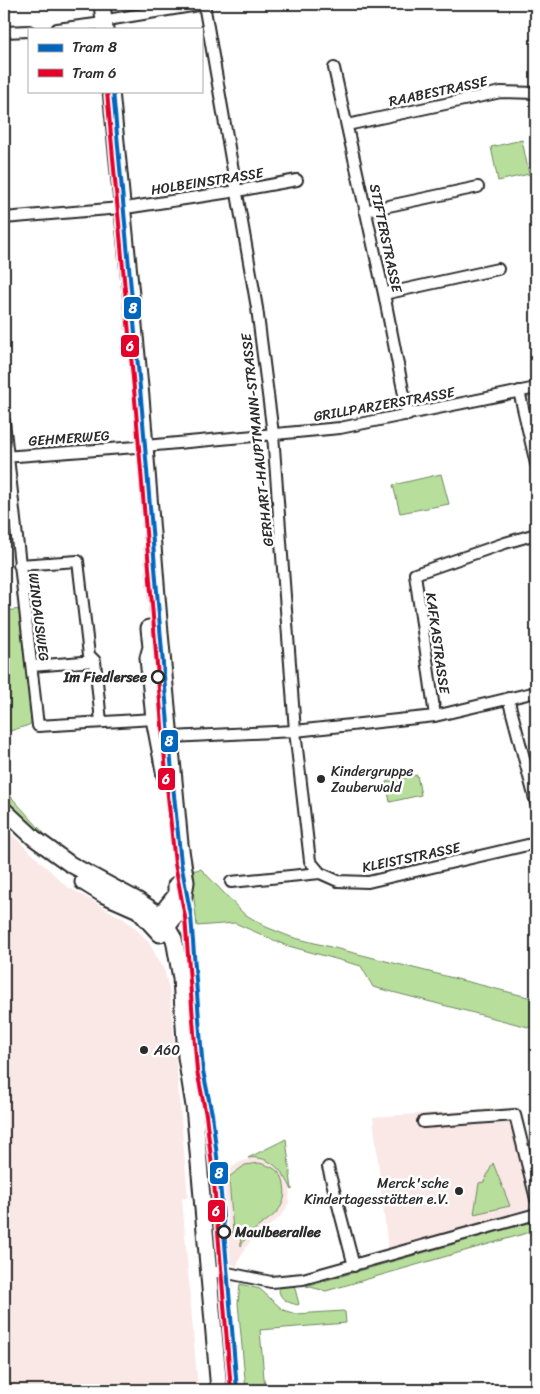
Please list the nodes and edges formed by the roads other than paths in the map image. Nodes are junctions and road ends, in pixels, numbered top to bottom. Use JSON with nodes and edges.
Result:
{"nodes":[{"id":1,"x":102,"y":4,"type":"edge"},
{"id":2,"x":204,"y":4,"type":"edge"},
{"id":3,"x":105,"y":25,"type":"edge"},
{"id":4,"x":69,"y":28,"type":"edge"},
{"id":5,"x":28,"y":31,"type":"edge"},
{"id":6,"x":4,"y":32,"type":"edge"},
{"id":7,"x":334,"y":68,"type":"dead end"},
{"id":8,"x":111,"y":92,"type":"edge"},
{"id":9,"x":536,"y":93,"type":"edge"},
{"id":10,"x":347,"y":125,"type":"junction"},
{"id":11,"x":297,"y":180,"type":"dead end"},
{"id":12,"x":478,"y":187,"type":"dead end"},
{"id":13,"x":237,"y":191,"type":"junction"},
{"id":14,"x":121,"y":208,"type":"junction"},
{"id":15,"x":366,"y":211,"type":"junction"},
{"id":16,"x":4,"y":218,"type":"edge"},
{"id":17,"x":498,"y":269,"type":"dead end"},
{"id":18,"x":384,"y":294,"type":"junction"},
{"id":19,"x":536,"y":388,"type":"edge"},
{"id":20,"x":519,"y":391,"type":"junction"},
{"id":21,"x":408,"y":415,"type":"junction"},
{"id":22,"x":4,"y":421,"type":"edge"},
{"id":23,"x":273,"y":434,"type":"junction"},
{"id":24,"x":140,"y":447,"type":"junction"},
{"id":25,"x":6,"y":456,"type":"edge"},
{"id":26,"x":536,"y":464,"type":"edge"},
{"id":27,"x":536,"y":534,"type":"edge"},
{"id":28,"x":19,"y":565,"type":"junction"},
{"id":29,"x":95,"y":661,"type":"junction"},
{"id":30,"x":32,"y":666,"type":"junction"},
{"id":31,"x":536,"y":692,"type":"edge"},
{"id":32,"x":508,"y":698,"type":"junction"},
{"id":33,"x":435,"y":716,"type":"junction"},
{"id":34,"x":154,"y":719,"type":"junction"},
{"id":35,"x":101,"y":722,"type":"junction"},
{"id":36,"x":295,"y":731,"type":"junction"},
{"id":37,"x":165,"y":738,"type":"junction"},
{"id":38,"x":536,"y":803,"type":"edge"},
{"id":39,"x":4,"y":810,"type":"edge"},
{"id":40,"x":536,"y":843,"type":"edge"},
{"id":41,"x":320,"y":873,"type":"junction"},
{"id":42,"x":231,"y":882,"type":"dead end"},
{"id":43,"x":161,"y":923,"type":"junction"},
{"id":44,"x":423,"y":1122,"type":"dead end"},
{"id":45,"x":328,"y":1167,"type":"dead end"},
{"id":46,"x":536,"y":1199,"type":"edge"},
{"id":47,"x":536,"y":1214,"type":"edge"},
{"id":48,"x":354,"y":1266,"type":"junction"},
{"id":49,"x":210,"y":1272,"type":"junction"},
{"id":50,"x":220,"y":1390,"type":"edge"}],
"edges":[{"from":1,"to":3,"type":"street"},
{"from":2,"to":3,"type":"street"},
{"from":2,"to":13,"type":"street","name":"GERHART-HAUPTMANN-STRASSE"},
{"from":3,"to":4,"type":"street"},
{"from":5,"to":6,"type":"street"},
{"from":7,"to":10,"type":"street","name":"STIFTERSTRASSE"},
{"from":8,"to":14,"type":"street"},
{"from":9,"to":10,"type":"street","name":"RAABESTRASSE"},
{"from":10,"to":15,"type":"street","name":"STIFTERSTRASSE"},
{"from":11,"to":13,"type":"street","name":"HOLBEINSTRASSE"},
{"from":12,"to":15,"type":"street"},
{"from":13,"to":14,"type":"street","name":"HOLBEINSTRASSE"},
{"from":13,"to":23,"type":"street","name":"GERHART-HAUPTMANN-STRASSE"},
{"from":14,"to":16,"type":"street","name":"HOLBEINSTRASSE"},
{"from":14,"to":24,"type":"street"},
{"from":15,"to":18,"type":"street","name":"STIFTERSTRASSE"},
{"from":17,"to":18,"type":"street"},
{"from":18,"to":21,"type":"street","name":"STIFTERSTRASSE"},
{"from":19,"to":20,"type":"street","name":"GRILLPARZERSTRASSE"},
{"from":20,"to":21,"type":"street","name":"GRILLPARZERSTRASSE"},
{"from":20,"to":26,"type":"street"},
{"from":21,"to":23,"type":"street","name":"GRILLPARZERSTRASSE"},
{"from":22,"to":25,"type":"street","name":"WINDAUSWEG"},
{"from":23,"to":24,"type":"street","name":"GRILLPARZERSTRASSE"},
{"from":23,"to":36,"type":"street","name":"GERHART-HAUPTMANN-STRASSE"},
{"from":24,"to":25,"type":"street","name":"GEHMERWEG"},
{"from":24,"to":34,"type":"street"},
{"from":24,"to":37,"type":"street"},
{"from":25,"to":28,"type":"street","name":"WINDAUSWEG"},
{"from":27,"to":33,"type":"street","name":"KAFKASTRASSE"},
{"from":28,"to":29,"type":"street"},
{"from":28,"to":30,"type":"street","name":"WINDAUSWEG"},
{"from":29,"to":30,"type":"street"},
{"from":29,"to":35,"type":"street"},
{"from":30,"to":35,"type":"street","name":"WINDAUSWEG"},
{"from":31,"to":32,"type":"street"},
{"from":32,"to":33,"type":"street"},
{"from":32,"to":38,"type":"street"},
{"from":33,"to":36,"type":"street"},
{"from":34,"to":35,"type":"street","name":"WINDAUSWEG"},
{"from":34,"to":37,"type":"street"},
{"from":36,"to":37,"type":"street"},
{"from":36,"to":41,"type":"street","name":"GERHART-HAUPTMANN-STRASSE"},
{"from":37,"to":43,"type":"street"},
{"from":39,"to":43,"type":"street"},
{"from":40,"to":41,"type":"street","name":"KLEISTSTRASSE"},
{"from":41,"to":42,"type":"street","name":"KLEISTSTRASSE"},
{"from":43,"to":49,"type":"street"},
{"from":44,"to":46,"type":"street"},
{"from":45,"to":48,"type":"street"},
{"from":47,"to":48,"type":"street"},
{"from":48,"to":49,"type":"street"},
{"from":49,"to":50,"type":"street"}]}
